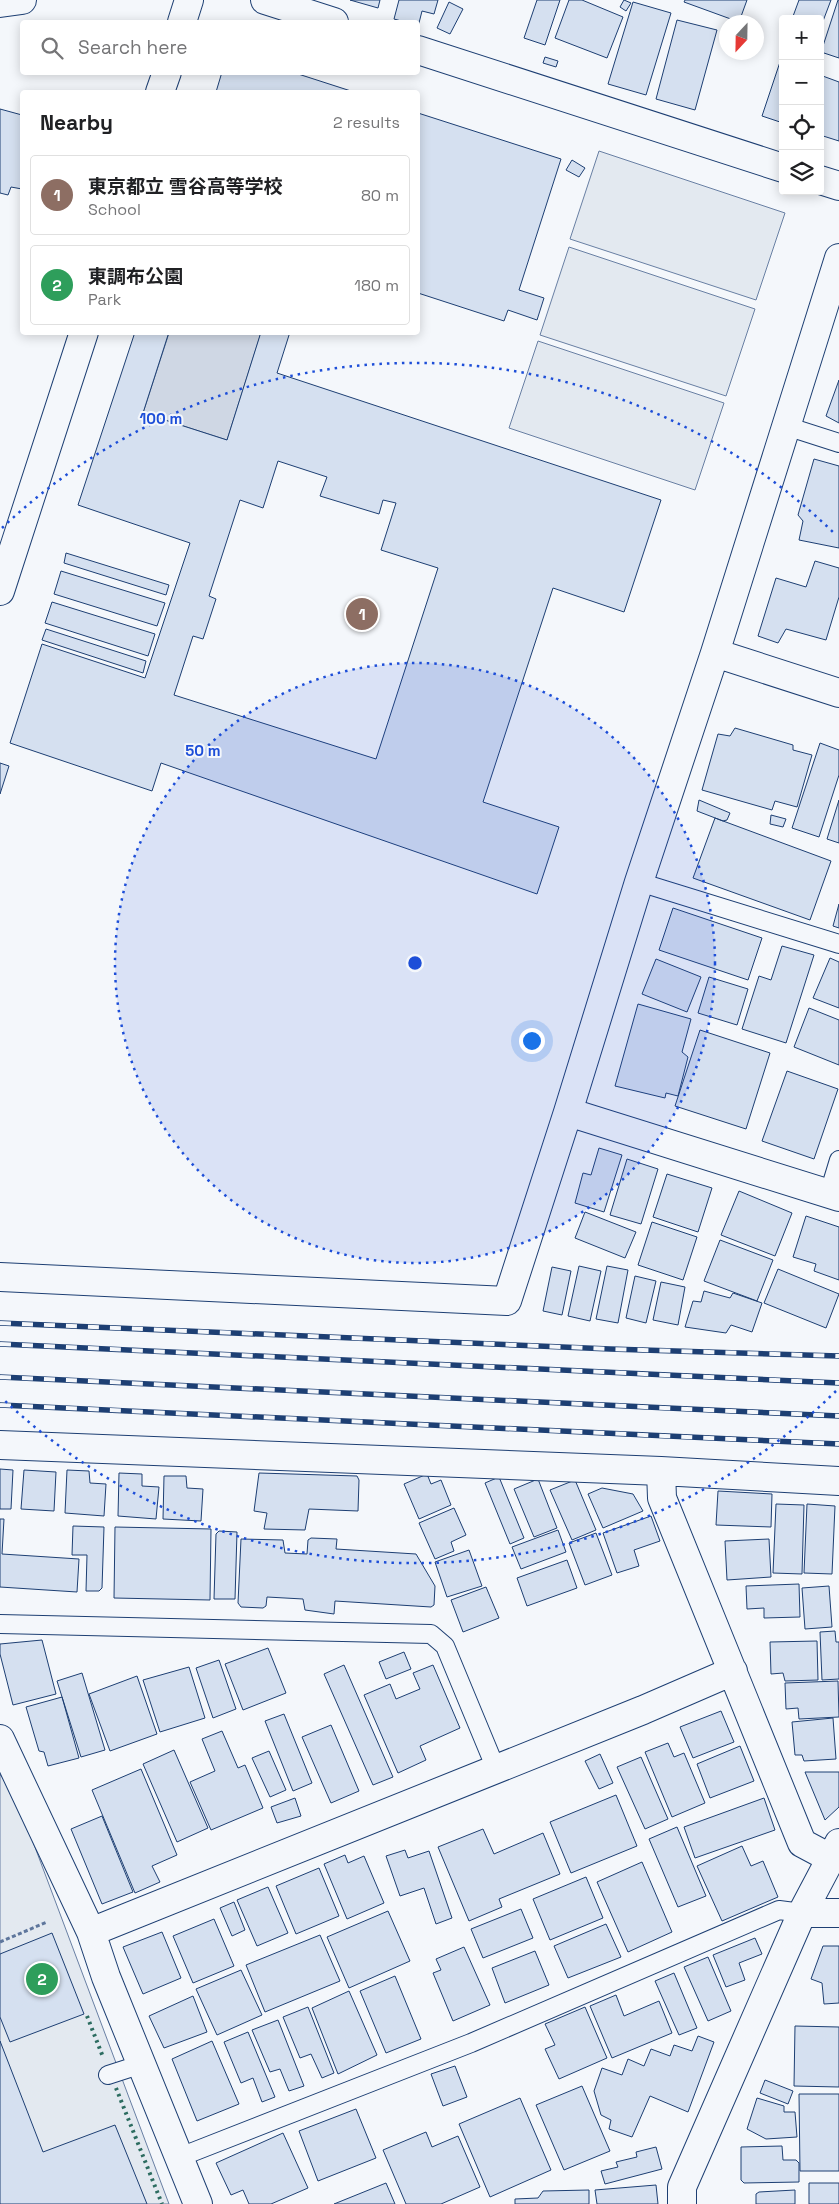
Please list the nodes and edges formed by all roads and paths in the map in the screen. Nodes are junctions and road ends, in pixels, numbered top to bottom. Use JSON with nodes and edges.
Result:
{"nodes":[{"id":1,"x":22,"y":0,"type":"edge"},
{"id":2,"x":190,"y":0,"type":"edge"},
{"id":3,"x":264,"y":0,"type":"edge"},
{"id":4,"x":0,"y":3,"type":"edge"},
{"id":5,"x":183,"y":20,"type":"edge"},
{"id":6,"x":328,"y":20,"type":"edge"},
{"id":7,"x":420,"y":51,"type":"edge"},
{"id":8,"x":165,"y":75,"type":"edge"},
{"id":9,"x":161,"y":90,"type":"edge"},
{"id":10,"x":779,"y":167,"type":"edge"},
{"id":11,"x":824,"y":181,"type":"edge"},
{"id":12,"x":839,"y":186,"type":"edge"},
{"id":13,"x":839,"y":258,"type":"edge"},
{"id":14,"x":83,"y":335,"type":"edge"},
{"id":15,"x":786,"y":426,"type":"junction"},
{"id":16,"x":839,"y":443,"type":"edge"},
{"id":17,"x":0,"y":591,"type":"edge"},
{"id":18,"x":715,"y":653,"type":"junction"},
{"id":19,"x":839,"y":693,"type":"edge"},
{"id":20,"x":639,"y":882,"type":"junction"},
{"id":21,"x":839,"y":944,"type":"edge"},
{"id":22,"x":568,"y":1112,"type":"junction"},
{"id":23,"x":839,"y":1160,"type":"edge"},
{"id":24,"x":834,"y":1195,"type":"edge"},
{"id":25,"x":0,"y":1277,"type":"edge"},
{"id":26,"x":0,"y":1445,"type":"edge"},
{"id":27,"x":661,"y":1472,"type":"junction"},
{"id":28,"x":839,"y":1481,"type":"edge"},
{"id":29,"x":0,"y":1624,"type":"edge"},
{"id":30,"x":733,"y":1671,"type":"junction"},
{"id":31,"x":0,"y":1739,"type":"edge"},
{"id":32,"x":496,"y":1769,"type":"junction"},
{"id":33,"x":835,"y":1851,"type":"edge"},
{"id":34,"x":802,"y":1913,"type":"junction"},
{"id":35,"x":839,"y":1913,"type":"edge"},
{"id":36,"x":50,"y":1921,"type":"dead end"},
{"id":37,"x":91,"y":1932,"type":"junction"},
{"id":38,"x":0,"y":1942,"type":"edge"},
{"id":39,"x":142,"y":2064,"type":"junction"},
{"id":40,"x":108,"y":2075,"type":"dead end"},
{"id":41,"x":180,"y":2157,"type":"junction"},
{"id":42,"x":198,"y":2204,"type":"edge"},
{"id":43,"x":682,"y":2204,"type":"edge"}],
"edges":[{"from":1,"to":4,"type":"street"},
{"from":2,"to":5,"type":"street"},
{"from":3,"to":6,"type":"street"},
{"from":7,"to":10,"type":"street"},
{"from":8,"to":9,"type":"street"},
{"from":11,"to":12,"type":"street"},
{"from":13,"to":15,"type":"street"},
{"from":14,"to":17,"type":"street"},
{"from":15,"to":16,"type":"lane"},
{"from":15,"to":18,"type":"street"},
{"from":18,"to":19,"type":"street"},
{"from":18,"to":20,"type":"street"},
{"from":20,"to":21,"type":"lane"},
{"from":20,"to":22,"type":"street"},
{"from":22,"to":24,"type":"street"},
{"from":22,"to":25,"type":"street"},
{"from":23,"to":24,"type":"lane"},
{"from":26,"to":27,"type":"street"},
{"from":27,"to":28,"type":"street"},
{"from":27,"to":30,"type":"street"},
{"from":29,"to":32,"type":"lane"},
{"from":30,"to":32,"type":"street"},
{"from":30,"to":33,"type":"street"},
{"from":31,"to":37,"type":"street"},
{"from":32,"to":37,"type":"street"},
{"from":33,"to":34,"type":"street"},
{"from":34,"to":35,"type":"street"},
{"from":34,"to":41,"type":"lane"},
{"from":34,"to":43,"type":"street"},
{"from":36,"to":38,"type":"path"},
{"from":37,"to":39,"type":"street"},
{"from":39,"to":40,"type":"lane"},
{"from":39,"to":41,"type":"street"},
{"from":41,"to":42,"type":"street"}]}
